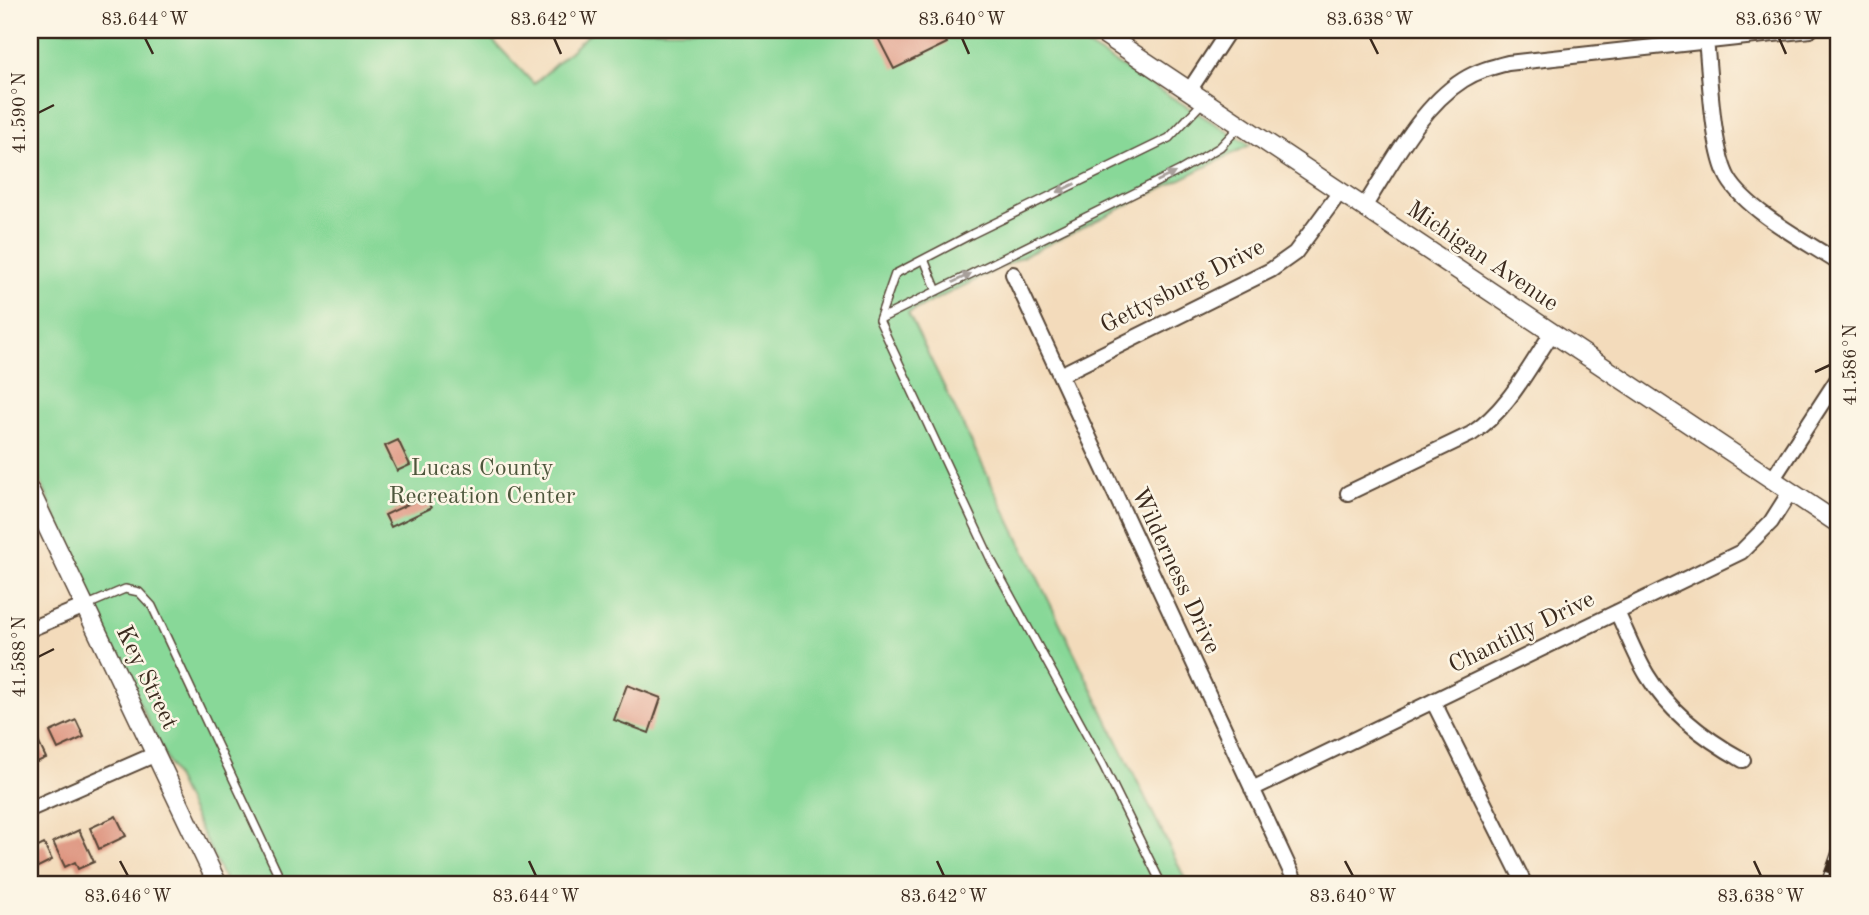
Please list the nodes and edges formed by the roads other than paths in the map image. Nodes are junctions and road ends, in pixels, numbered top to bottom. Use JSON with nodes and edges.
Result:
{"nodes":[{"id":1,"x":1098,"y":30,"type":"edge"},
{"id":2,"x":1229,"y":30,"type":"edge"},
{"id":3,"x":1810,"y":30,"type":"edge"},
{"id":4,"x":1706,"y":40,"type":"junction"},
{"id":5,"x":1196,"y":96,"type":"junction"},
{"id":6,"x":1241,"y":125,"type":"junction"},
{"id":7,"x":1340,"y":192,"type":"junction"},
{"id":8,"x":1364,"y":207,"type":"junction"},
{"id":9,"x":923,"y":259,"type":"junction"},
{"id":10,"x":1839,"y":263,"type":"edge"},
{"id":11,"x":1013,"y":274,"type":"dead end"},
{"id":12,"x":937,"y":290,"type":"junction"},
{"id":13,"x":879,"y":320,"type":"junction"},
{"id":14,"x":1552,"y":334,"type":"junction"},
{"id":15,"x":1060,"y":375,"type":"junction"},
{"id":16,"x":1839,"y":377,"type":"edge"},
{"id":17,"x":1772,"y":480,"type":"junction"},
{"id":18,"x":30,"y":491,"type":"edge"},
{"id":19,"x":1790,"y":492,"type":"junction"},
{"id":20,"x":1348,"y":493,"type":"dead end"},
{"id":21,"x":1839,"y":524,"type":"edge"},
{"id":22,"x":85,"y":606,"type":"junction"},
{"id":23,"x":1617,"y":612,"type":"junction"},
{"id":24,"x":30,"y":629,"type":"edge"},
{"id":25,"x":1433,"y":701,"type":"junction"},
{"id":26,"x":156,"y":754,"type":"junction"},
{"id":27,"x":1743,"y":760,"type":"dead end"},
{"id":28,"x":1252,"y":789,"type":"junction"},
{"id":29,"x":30,"y":809,"type":"edge"},
{"id":30,"x":218,"y":885,"type":"edge"},
{"id":31,"x":283,"y":885,"type":"edge"},
{"id":32,"x":1162,"y":885,"type":"edge"},
{"id":33,"x":1297,"y":885,"type":"edge"},
{"id":34,"x":1525,"y":885,"type":"edge"}],
"edges":[{"from":1,"to":5,"type":"street","name":"Michigan Avenue"},
{"from":2,"to":5,"type":"street"},
{"from":3,"to":4,"type":"street"},
{"from":4,"to":8,"type":"street"},
{"from":4,"to":10,"type":"street"},
{"from":5,"to":6,"type":"street","name":"Michigan Avenue"},
{"from":5,"to":9,"type":"lane","one_way":true},
{"from":6,"to":7,"type":"street","name":"Michigan Avenue"},
{"from":12,"to":6,"type":"lane","one_way":true},
{"from":7,"to":8,"type":"street","name":"Michigan Avenue"},
{"from":7,"to":15,"type":"street","name":"Gettysburg Drive"},
{"from":8,"to":14,"type":"street","name":"Michigan Avenue"},
{"from":9,"to":12,"type":"lane"},
{"from":9,"to":13,"type":"lane"},
{"from":11,"to":15,"type":"street","name":"Wilderness Drive"},
{"from":12,"to":13,"type":"lane"},
{"from":13,"to":32,"type":"lane"},
{"from":14,"to":17,"type":"street","name":"Michigan Avenue"},
{"from":14,"to":20,"type":"street"},
{"from":15,"to":28,"type":"street","name":"Wilderness Drive"},
{"from":16,"to":17,"type":"street"},
{"from":17,"to":19,"type":"street","name":"Michigan Avenue"},
{"from":18,"to":22,"type":"street","name":"Key Street"},
{"from":19,"to":21,"type":"street","name":"Michigan Avenue"},
{"from":19,"to":23,"type":"street","name":"Chantilly Drive"},
{"from":22,"to":24,"type":"street"},
{"from":22,"to":26,"type":"street","name":"Key Street"},
{"from":22,"to":31,"type":"lane"},
{"from":23,"to":25,"type":"street","name":"Chantilly Drive"},
{"from":23,"to":27,"type":"street"},
{"from":25,"to":28,"type":"street","name":"Chantilly Drive"},
{"from":25,"to":34,"type":"street"},
{"from":26,"to":29,"type":"street"},
{"from":26,"to":30,"type":"street","name":"Key Street"},
{"from":28,"to":33,"type":"street","name":"Wilderness Drive"}]}
